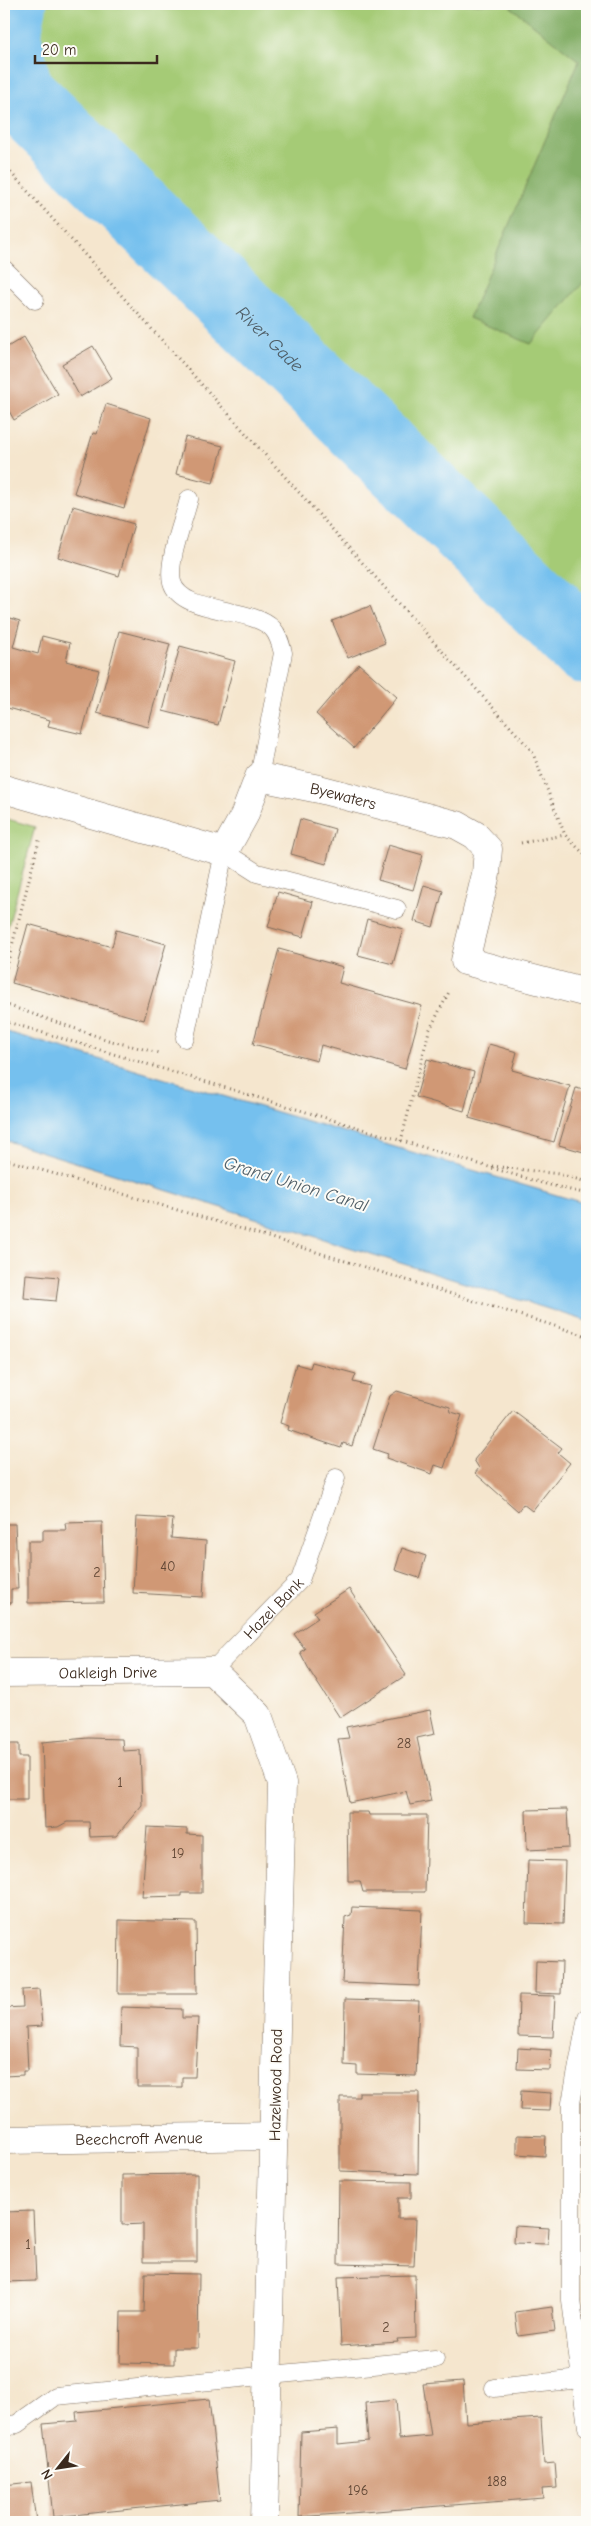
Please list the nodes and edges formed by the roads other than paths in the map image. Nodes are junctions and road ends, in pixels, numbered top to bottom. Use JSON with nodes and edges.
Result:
{"nodes":[{"id":1,"x":4,"y":269,"type":"edge"},
{"id":2,"x":35,"y":300,"type":"dead end"},
{"id":3,"x":189,"y":499,"type":"dead end"},
{"id":4,"x":259,"y":777,"type":"junction"},
{"id":5,"x":4,"y":789,"type":"edge"},
{"id":6,"x":224,"y":852,"type":"junction"},
{"id":7,"x":397,"y":909,"type":"dead end"},
{"id":8,"x":587,"y":993,"type":"edge"},
{"id":9,"x":185,"y":1038,"type":"road end"},
{"id":10,"x":336,"y":1478,"type":"dead end"},
{"id":11,"x":212,"y":1671,"type":"junction"},
{"id":12,"x":4,"y":1673,"type":"edge"},
{"id":13,"x":587,"y":2016,"type":"edge"},
{"id":14,"x":584,"y":2051,"type":"edge"},
{"id":15,"x":274,"y":2136,"type":"junction"},
{"id":16,"x":4,"y":2140,"type":"edge"},
{"id":17,"x":435,"y":2359,"type":"dead end"},
{"id":18,"x":268,"y":2375,"type":"junction"},
{"id":19,"x":581,"y":2379,"type":"junction"},
{"id":20,"x":494,"y":2388,"type":"dead end"},
{"id":21,"x":4,"y":2426,"type":"edge"},
{"id":22,"x":587,"y":2427,"type":"edge"},
{"id":23,"x":264,"y":2522,"type":"edge"}],
"edges":[{"from":1,"to":2,"type":"lane"},
{"from":3,"to":4,"type":"lane"},
{"from":4,"to":6,"type":"street"},
{"from":4,"to":8,"type":"street","name":"Byewaters"},
{"from":5,"to":6,"type":"street"},
{"from":6,"to":7,"type":"lane"},
{"from":6,"to":9,"type":"lane"},
{"from":10,"to":11,"type":"lane","name":"Hazel Bank"},
{"from":11,"to":12,"type":"street","name":"Oakleigh Drive"},
{"from":11,"to":15,"type":"street","name":"Hazelwood Road"},
{"from":13,"to":14,"type":"lane"},
{"from":14,"to":19,"type":"lane"},
{"from":15,"to":16,"type":"street","name":"Beechcroft Avenue"},
{"from":15,"to":18,"type":"street","name":"Hazelwood Road"},
{"from":17,"to":18,"type":"lane"},
{"from":18,"to":21,"type":"lane"},
{"from":18,"to":23,"type":"street","name":"Hazelwood Road"},
{"from":19,"to":20,"type":"lane"},
{"from":19,"to":22,"type":"lane"}]}
